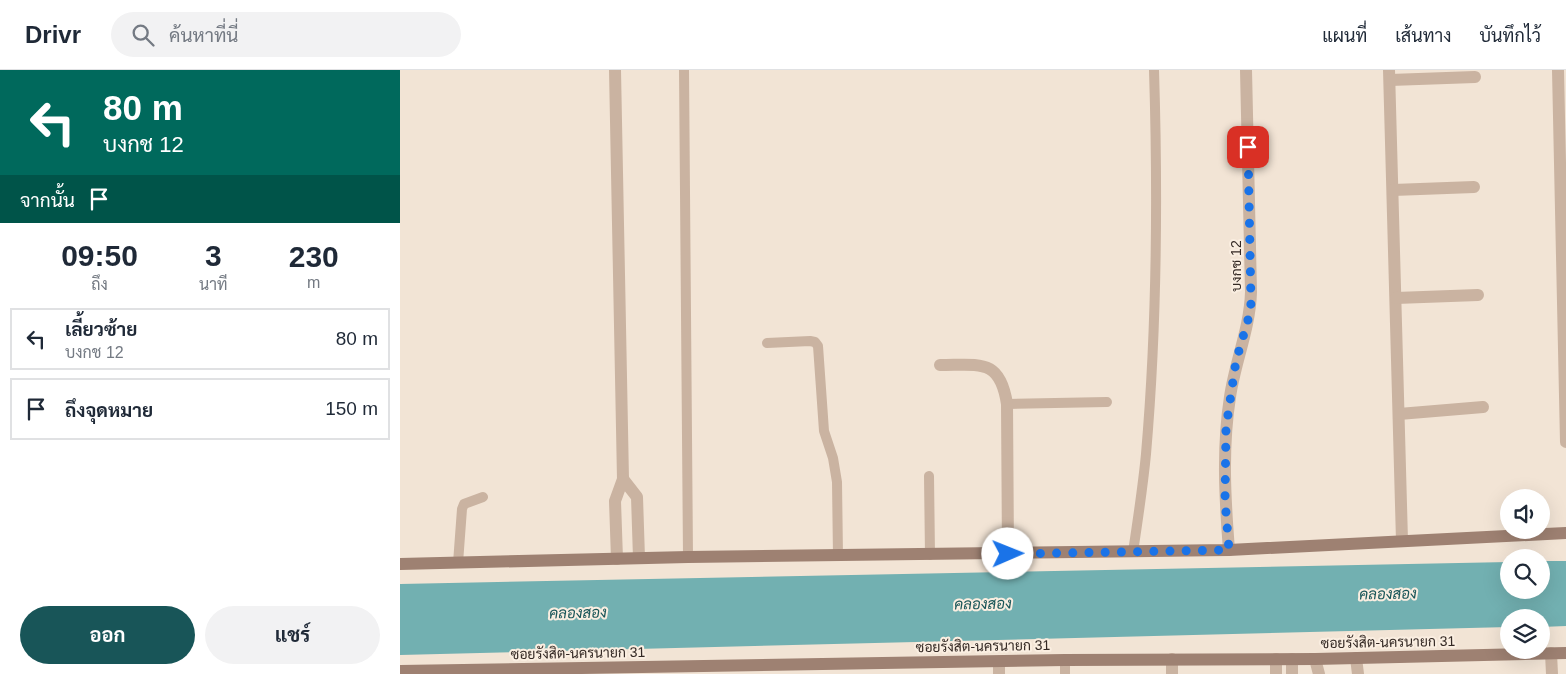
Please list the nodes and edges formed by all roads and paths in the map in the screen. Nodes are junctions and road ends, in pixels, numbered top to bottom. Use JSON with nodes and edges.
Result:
{"nodes":[{"id":1,"x":615,"y":70,"type":"edge"},
{"id":2,"x":684,"y":70,"type":"edge"},
{"id":3,"x":1154,"y":70,"type":"edge"},
{"id":4,"x":1246,"y":70,"type":"edge"},
{"id":5,"x":1558,"y":70,"type":"edge"},
{"id":6,"x":1390,"y":75,"type":"edge"},
{"id":7,"x":1475,"y":77,"type":"dead end"},
{"id":8,"x":1474,"y":187,"type":"dead end"},
{"id":9,"x":1393,"y":190,"type":"junction"},
{"id":10,"x":1478,"y":295,"type":"dead end"},
{"id":11,"x":1396,"y":298,"type":"junction"},
{"id":12,"x":767,"y":343,"type":"dead end"},
{"id":13,"x":940,"y":365,"type":"dead end"},
{"id":14,"x":1107,"y":402,"type":"dead end"},
{"id":15,"x":1008,"y":404,"type":"junction"},
{"id":16,"x":1483,"y":407,"type":"dead end"},
{"id":17,"x":1399,"y":414,"type":"junction"},
{"id":18,"x":1566,"y":442,"type":"edge"},
{"id":19,"x":929,"y":476,"type":"dead end"},
{"id":20,"x":623,"y":479,"type":"junction"},
{"id":21,"x":483,"y":497,"type":"dead end"},
{"id":22,"x":1566,"y":533,"type":"edge"},
{"id":23,"x":1402,"y":540,"type":"junction"},
{"id":24,"x":1229,"y":550,"type":"junction"},
{"id":25,"x":1133,"y":552,"type":"junction"},
{"id":26,"x":1008,"y":554,"type":"junction"},
{"id":27,"x":930,"y":555,"type":"junction"},
{"id":28,"x":838,"y":556,"type":"junction"},
{"id":29,"x":688,"y":557,"type":"junction"},
{"id":30,"x":639,"y":558,"type":"junction"},
{"id":31,"x":617,"y":559,"type":"junction"},
{"id":32,"x":458,"y":563,"type":"junction"},
{"id":33,"x":400,"y":564,"type":"edge"},
{"id":34,"x":1552,"y":653,"type":"junction"},
{"id":35,"x":1566,"y":653,"type":"edge"},
{"id":36,"x":1276,"y":658,"type":"junction"},
{"id":37,"x":1292,"y":658,"type":"junction"},
{"id":38,"x":1356,"y":658,"type":"junction"},
{"id":39,"x":1172,"y":659,"type":"junction"},
{"id":40,"x":1315,"y":659,"type":"junction"},
{"id":41,"x":1065,"y":660,"type":"junction"},
{"id":42,"x":999,"y":668,"type":"edge"},
{"id":43,"x":400,"y":671,"type":"edge"},
{"id":44,"x":562,"y":671,"type":"edge"},
{"id":45,"x":639,"y":671,"type":"edge"},
{"id":46,"x":1065,"y":674,"type":"edge"},
{"id":47,"x":1172,"y":674,"type":"edge"},
{"id":48,"x":1276,"y":674,"type":"edge"},
{"id":49,"x":1292,"y":674,"type":"edge"},
{"id":50,"x":1319,"y":674,"type":"edge"},
{"id":51,"x":1358,"y":674,"type":"edge"},
{"id":52,"x":1552,"y":674,"type":"edge"}],
"edges":[{"from":1,"to":20,"type":"street"},
{"from":2,"to":29,"type":"lane"},
{"from":3,"to":25,"type":"lane"},
{"from":4,"to":24,"type":"street","name":"บงกช 12"},
{"from":5,"to":18,"type":"street"},
{"from":6,"to":7,"type":"street"},
{"from":6,"to":9,"type":"street"},
{"from":8,"to":9,"type":"street"},
{"from":9,"to":11,"type":"street"},
{"from":10,"to":11,"type":"street"},
{"from":11,"to":17,"type":"street"},
{"from":12,"to":28,"type":"lane"},
{"from":13,"to":15,"type":"street"},
{"from":14,"to":15,"type":"lane"},
{"from":15,"to":26,"type":"street"},
{"from":16,"to":17,"type":"street"},
{"from":17,"to":23,"type":"street"},
{"from":19,"to":27,"type":"lane"},
{"from":20,"to":30,"type":"street"},
{"from":20,"to":31,"type":"street"},
{"from":21,"to":32,"type":"lane"},
{"from":22,"to":23,"type":"street"},
{"from":23,"to":24,"type":"street"},
{"from":24,"to":25,"type":"street"},
{"from":25,"to":26,"type":"street"},
{"from":26,"to":27,"type":"street"},
{"from":27,"to":28,"type":"street"},
{"from":28,"to":29,"type":"street"},
{"from":29,"to":30,"type":"street"},
{"from":30,"to":31,"type":"street"},
{"from":31,"to":32,"type":"street"},
{"from":32,"to":33,"type":"street"},
{"from":34,"to":35,"type":"street","name":"ซอยรังสิต-นครนายก 31"},
{"from":34,"to":38,"type":"street","name":"ซอยรังสิต-นครนายก 31"},
{"from":34,"to":52,"type":"street"},
{"from":36,"to":37,"type":"street","name":"ซอยรังสิต-นครนายก 31"},
{"from":36,"to":39,"type":"street","name":"ซอยรังสิต-นครนายก 31"},
{"from":36,"to":48,"type":"street"},
{"from":37,"to":40,"type":"street","name":"ซอยรังสิต-นครนายก 31"},
{"from":37,"to":49,"type":"street"},
{"from":38,"to":40,"type":"street","name":"ซอยรังสิต-นครนายก 31"},
{"from":38,"to":51,"type":"street"},
{"from":39,"to":41,"type":"street","name":"ซอยรังสิต-นครนายก 31"},
{"from":39,"to":47,"type":"street"},
{"from":40,"to":50,"type":"street"},
{"from":41,"to":42,"type":"street","name":"ซอยรังสิต-นครนายก 31"},
{"from":41,"to":46,"type":"lane"},
{"from":42,"to":45,"type":"street","name":"ซอยรังสิต-นครนายก 31"},
{"from":43,"to":44,"type":"street","name":"ซอยรังสิต-นครนายก 31"},
{"from":44,"to":45,"type":"street","name":"ซอยรังสิต-นครนายก 31"}]}
